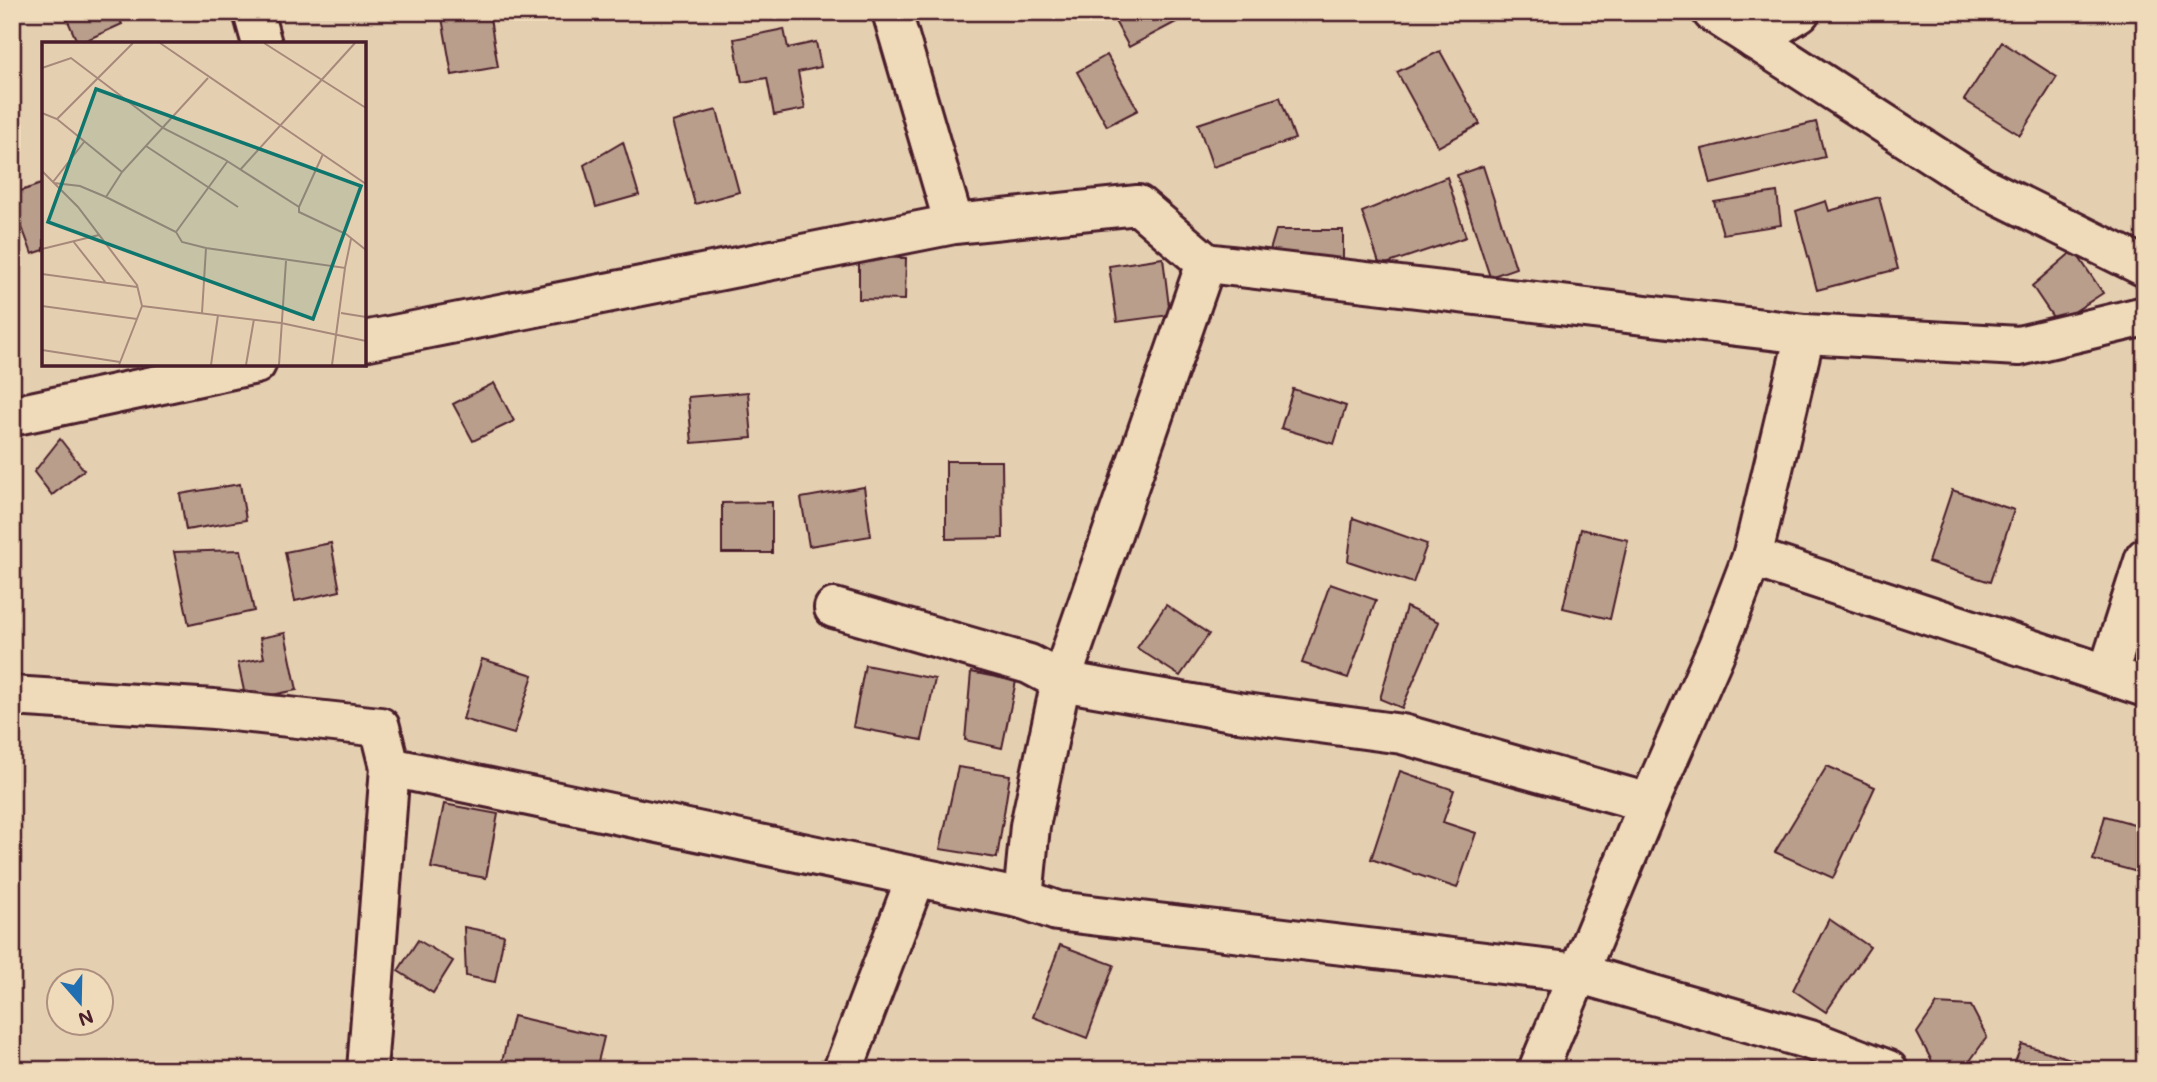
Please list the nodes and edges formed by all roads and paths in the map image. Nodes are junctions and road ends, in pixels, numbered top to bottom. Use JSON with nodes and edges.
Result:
{"nodes":[{"id":1,"x":253,"y":12,"type":"edge"},
{"id":2,"x":892,"y":12,"type":"edge"},
{"id":3,"x":1712,"y":12,"type":"edge"},
{"id":4,"x":1800,"y":12,"type":"edge"},
{"id":5,"x":1755,"y":40,"type":"junction"},
{"id":6,"x":261,"y":42,"type":"edge"},
{"id":7,"x":954,"y":224,"type":"junction"},
{"id":8,"x":1206,"y":263,"type":"junction"},
{"id":9,"x":2145,"y":267,"type":"edge"},
{"id":10,"x":2145,"y":316,"type":"edge"},
{"id":11,"x":1805,"y":334,"type":"junction"},
{"id":12,"x":366,"y":341,"type":"edge"},
{"id":13,"x":247,"y":366,"type":"edge"},
{"id":14,"x":12,"y":416,"type":"edge"},
{"id":15,"x":1752,"y":557,"type":"junction"},
{"id":16,"x":2145,"y":558,"type":"edge"},
{"id":17,"x":834,"y":608,"type":"dead end"},
{"id":18,"x":2108,"y":673,"type":"junction"},
{"id":19,"x":1061,"y":681,"type":"junction"},
{"id":20,"x":2145,"y":687,"type":"edge"},
{"id":21,"x":12,"y":696,"type":"edge"},
{"id":22,"x":390,"y":767,"type":"junction"},
{"id":23,"x":1649,"y":803,"type":"junction"},
{"id":24,"x":916,"y":877,"type":"junction"},
{"id":25,"x":1023,"y":899,"type":"junction"},
{"id":26,"x":1577,"y":973,"type":"junction"},
{"id":27,"x":367,"y":1070,"type":"edge"},
{"id":28,"x":843,"y":1070,"type":"edge"},
{"id":29,"x":1538,"y":1070,"type":"edge"},
{"id":30,"x":1888,"y":1070,"type":"edge"}],
"edges":[{"from":1,"to":6,"type":"street"},
{"from":2,"to":7,"type":"street"},
{"from":3,"to":5,"type":"street"},
{"from":4,"to":5,"type":"street"},
{"from":5,"to":9,"type":"street"},
{"from":7,"to":8,"type":"street"},
{"from":7,"to":12,"type":"street"},
{"from":8,"to":11,"type":"street"},
{"from":8,"to":19,"type":"street"},
{"from":10,"to":11,"type":"street"},
{"from":11,"to":15,"type":"street"},
{"from":13,"to":14,"type":"street"},
{"from":15,"to":18,"type":"street"},
{"from":15,"to":23,"type":"street"},
{"from":16,"to":18,"type":"street"},
{"from":17,"to":19,"type":"street"},
{"from":18,"to":20,"type":"street"},
{"from":19,"to":23,"type":"street"},
{"from":19,"to":25,"type":"street"},
{"from":21,"to":22,"type":"street"},
{"from":22,"to":24,"type":"street"},
{"from":22,"to":27,"type":"street"},
{"from":23,"to":26,"type":"street"},
{"from":24,"to":25,"type":"street"},
{"from":24,"to":28,"type":"street"},
{"from":25,"to":26,"type":"street"},
{"from":26,"to":29,"type":"street"},
{"from":26,"to":30,"type":"street"}]}
